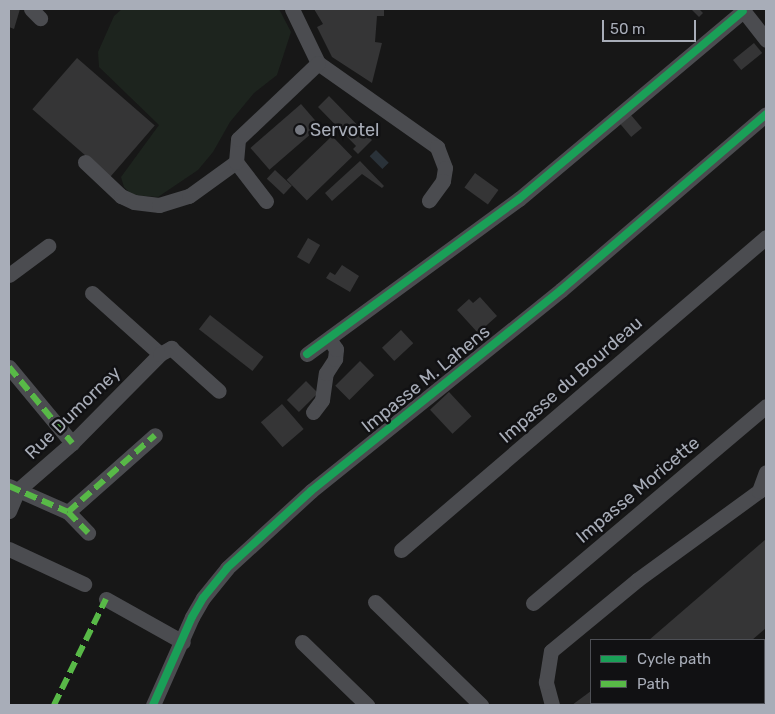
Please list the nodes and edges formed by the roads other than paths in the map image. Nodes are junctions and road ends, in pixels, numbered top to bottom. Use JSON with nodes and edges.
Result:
{"nodes":[{"id":1,"x":292,"y":9,"type":"edge"},
{"id":2,"x":743,"y":10,"type":"edge"},
{"id":3,"x":766,"y":40,"type":"edge"},
{"id":4,"x":318,"y":63,"type":"junction"},
{"id":5,"x":766,"y":114,"type":"edge"},
{"id":6,"x":85,"y":162,"type":"dead end"},
{"id":7,"x":236,"y":162,"type":"junction"},
{"id":8,"x":429,"y":200,"type":"dead end"},
{"id":9,"x":266,"y":201,"type":"dead end"},
{"id":10,"x":766,"y":237,"type":"edge"},
{"id":11,"x":48,"y":246,"type":"dead end"},
{"id":12,"x":9,"y":275,"type":"edge"},
{"id":13,"x":92,"y":293,"type":"dead end"},
{"id":14,"x":329,"y":338,"type":"junction"},
{"id":15,"x":165,"y":351,"type":"junction"},
{"id":16,"x":307,"y":354,"type":"dead end"},
{"id":17,"x":9,"y":367,"type":"edge"},
{"id":18,"x":220,"y":391,"type":"dead end"},
{"id":19,"x":766,"y":406,"type":"edge"},
{"id":20,"x":313,"y":412,"type":"dead end"},
{"id":21,"x":155,"y":435,"type":"dead end"},
{"id":22,"x":72,"y":443,"type":"junction"},
{"id":23,"x":766,"y":472,"type":"edge"},
{"id":24,"x":14,"y":488,"type":"edge"},
{"id":25,"x":9,"y":511,"type":"edge"},
{"id":26,"x":68,"y":512,"type":"junction"},
{"id":27,"x":88,"y":533,"type":"dead end"},
{"id":28,"x":9,"y":549,"type":"edge"},
{"id":29,"x":401,"y":550,"type":"dead end"},
{"id":30,"x":84,"y":584,"type":"dead end"},
{"id":31,"x":106,"y":599,"type":"dead end"},
{"id":32,"x":375,"y":602,"type":"dead end"},
{"id":33,"x":533,"y":603,"type":"dead end"},
{"id":34,"x":183,"y":642,"type":"junction"},
{"id":35,"x":302,"y":642,"type":"dead end"},
{"id":36,"x":153,"y":705,"type":"edge"},
{"id":37,"x":367,"y":705,"type":"edge"},
{"id":38,"x":481,"y":705,"type":"edge"},
{"id":39,"x":552,"y":705,"type":"edge"}],
"edges":[{"from":1,"to":4,"type":"street"},
{"from":2,"to":3,"type":"street"},
{"from":2,"to":14,"type":"street"},
{"from":4,"to":7,"type":"street"},
{"from":4,"to":8,"type":"street"},
{"from":5,"to":34,"type":"street","name":"Impasse M. Lahens"},
{"from":6,"to":7,"type":"street"},
{"from":7,"to":9,"type":"street"},
{"from":10,"to":29,"type":"street","name":"Impasse du Bourdeau"},
{"from":11,"to":12,"type":"street"},
{"from":13,"to":15,"type":"street"},
{"from":14,"to":16,"type":"street"},
{"from":14,"to":20,"type":"street"},
{"from":15,"to":18,"type":"street"},
{"from":15,"to":22,"type":"street","name":"Rue Dumorney"},
{"from":17,"to":22,"type":"street"},
{"from":19,"to":33,"type":"street","name":"Impasse Moricette"},
{"from":21,"to":26,"type":"street"},
{"from":22,"to":24,"type":"street","name":"Rue Dumorney"},
{"from":23,"to":39,"type":"street"},
{"from":24,"to":25,"type":"street","name":"Rue Dumorney"},
{"from":24,"to":26,"type":"street"},
{"from":26,"to":27,"type":"street"},
{"from":28,"to":30,"type":"street"},
{"from":31,"to":34,"type":"street"},
{"from":32,"to":38,"type":"street"},
{"from":34,"to":36,"type":"street","name":"Impasse M. Lahens"},
{"from":35,"to":37,"type":"street"}]}
